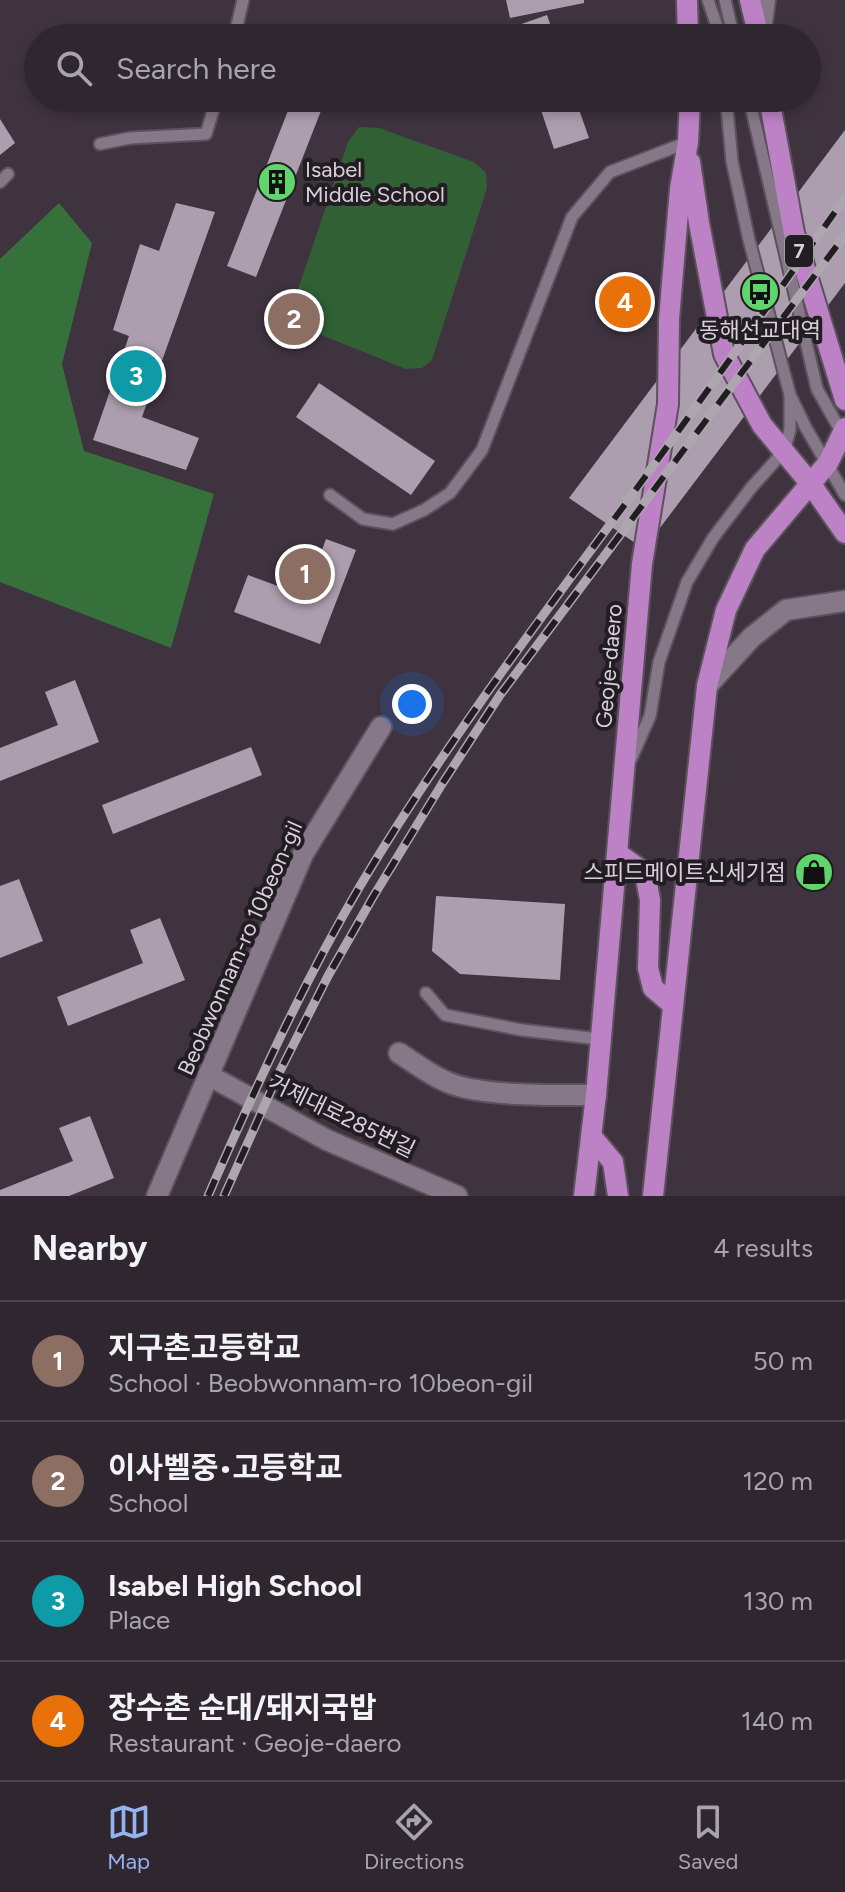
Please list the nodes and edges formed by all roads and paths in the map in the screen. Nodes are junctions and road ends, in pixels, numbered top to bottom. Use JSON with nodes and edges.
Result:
{"nodes":[{"id":1,"x":243,"y":0,"type":"edge"},
{"id":2,"x":687,"y":0,"type":"edge"},
{"id":3,"x":708,"y":0,"type":"edge"},
{"id":4,"x":725,"y":0,"type":"edge"},
{"id":5,"x":750,"y":0,"type":"edge"},
{"id":6,"x":765,"y":0,"type":"edge"},
{"id":7,"x":237,"y":24,"type":"edge"},
{"id":8,"x":688,"y":24,"type":"edge"},
{"id":9,"x":716,"y":24,"type":"edge"},
{"id":10,"x":731,"y":24,"type":"edge"},
{"id":11,"x":756,"y":24,"type":"edge"},
{"id":12,"x":761,"y":24,"type":"edge"},
{"id":13,"x":213,"y":112,"type":"edge"},
{"id":14,"x":689,"y":112,"type":"edge"},
{"id":15,"x":727,"y":112,"type":"edge"},
{"id":16,"x":752,"y":112,"type":"edge"},
{"id":17,"x":772,"y":112,"type":"edge"},
{"id":18,"x":688,"y":142,"type":"junction"},
{"id":19,"x":100,"y":144,"type":"dead end"},
{"id":20,"x":790,"y":395,"type":"junction"},
{"id":21,"x":845,"y":400,"type":"edge"},
{"id":22,"x":844,"y":434,"type":"edge"},
{"id":23,"x":784,"y":451,"type":"junction"},
{"id":24,"x":828,"y":463,"type":"junction"},
{"id":25,"x":810,"y":483,"type":"junction"},
{"id":26,"x":330,"y":495,"type":"dead end"},
{"id":27,"x":845,"y":495,"type":"edge"},
{"id":28,"x":845,"y":533,"type":"edge"},
{"id":29,"x":845,"y":601,"type":"edge"},
{"id":30,"x":707,"y":686,"type":"junction"},
{"id":31,"x":381,"y":727,"type":"dead end"},
{"id":32,"x":624,"y":774,"type":"junction"},
{"id":33,"x":617,"y":853,"type":"junction"},
{"id":34,"x":426,"y":993,"type":"dead end"},
{"id":35,"x":672,"y":1004,"type":"junction"},
{"id":36,"x":599,"y":1039,"type":"junction"},
{"id":37,"x":399,"y":1053,"type":"dead end"},
{"id":38,"x":208,"y":1075,"type":"junction"},
{"id":39,"x":596,"y":1095,"type":"junction"},
{"id":40,"x":592,"y":1137,"type":"junction"},
{"id":41,"x":157,"y":1196,"type":"edge"},
{"id":42,"x":457,"y":1196,"type":"edge"},
{"id":43,"x":584,"y":1196,"type":"edge"},
{"id":44,"x":618,"y":1196,"type":"edge"},
{"id":45,"x":653,"y":1196,"type":"edge"}],
"edges":[{"from":1,"to":7,"type":"lane"},
{"from":2,"to":8,"type":"main road"},
{"from":3,"to":9,"type":"lane"},
{"from":4,"to":10,"type":"lane"},
{"from":5,"to":11,"type":"main road"},
{"from":6,"to":12,"type":"street"},
{"from":13,"to":19,"type":"lane"},
{"from":14,"to":18,"type":"main road","name":"Geoje-daero"},
{"from":15,"to":20,"type":"lane"},
{"from":16,"to":22,"type":"lane"},
{"from":17,"to":21,"type":"main road","number":"7"},
{"from":18,"to":23,"type":"main road","name":"Geoje-daero"},
{"from":18,"to":26,"type":"lane"},
{"from":18,"to":32,"type":"main road","name":"Geoje-daero"},
{"from":20,"to":23,"type":"lane"},
{"from":20,"to":24,"type":"lane"},
{"from":22,"to":24,"type":"main road"},
{"from":23,"to":25,"type":"main road","name":"Geoje-daero"},
{"from":23,"to":32,"type":"lane"},
{"from":24,"to":25,"type":"main road"},
{"from":24,"to":27,"type":"lane"},
{"from":25,"to":28,"type":"main road","name":"Geoje-daero"},
{"from":25,"to":30,"type":"main road"},
{"from":29,"to":30,"type":"street"},
{"from":30,"to":35,"type":"main road"},
{"from":31,"to":38,"type":"street","name":"Beobwonnam-ro 10beon-gil"},
{"from":32,"to":33,"type":"main road","name":"Geoje-daero"},
{"from":33,"to":35,"type":"main road"},
{"from":33,"to":36,"type":"main road","name":"Geoje-daero"},
{"from":34,"to":36,"type":"lane"},
{"from":35,"to":45,"type":"main road"},
{"from":36,"to":39,"type":"main road","name":"Geoje-daero"},
{"from":37,"to":39,"type":"street"},
{"from":38,"to":41,"type":"street","name":"Beobwonnam-ro 10beon-gil"},
{"from":38,"to":42,"type":"street","name":"거제대로285번길"},
{"from":39,"to":40,"type":"main road","name":"Geoje-daero"},
{"from":40,"to":43,"type":"main road","name":"Geoje-daero"},
{"from":40,"to":44,"type":"main road"}]}
